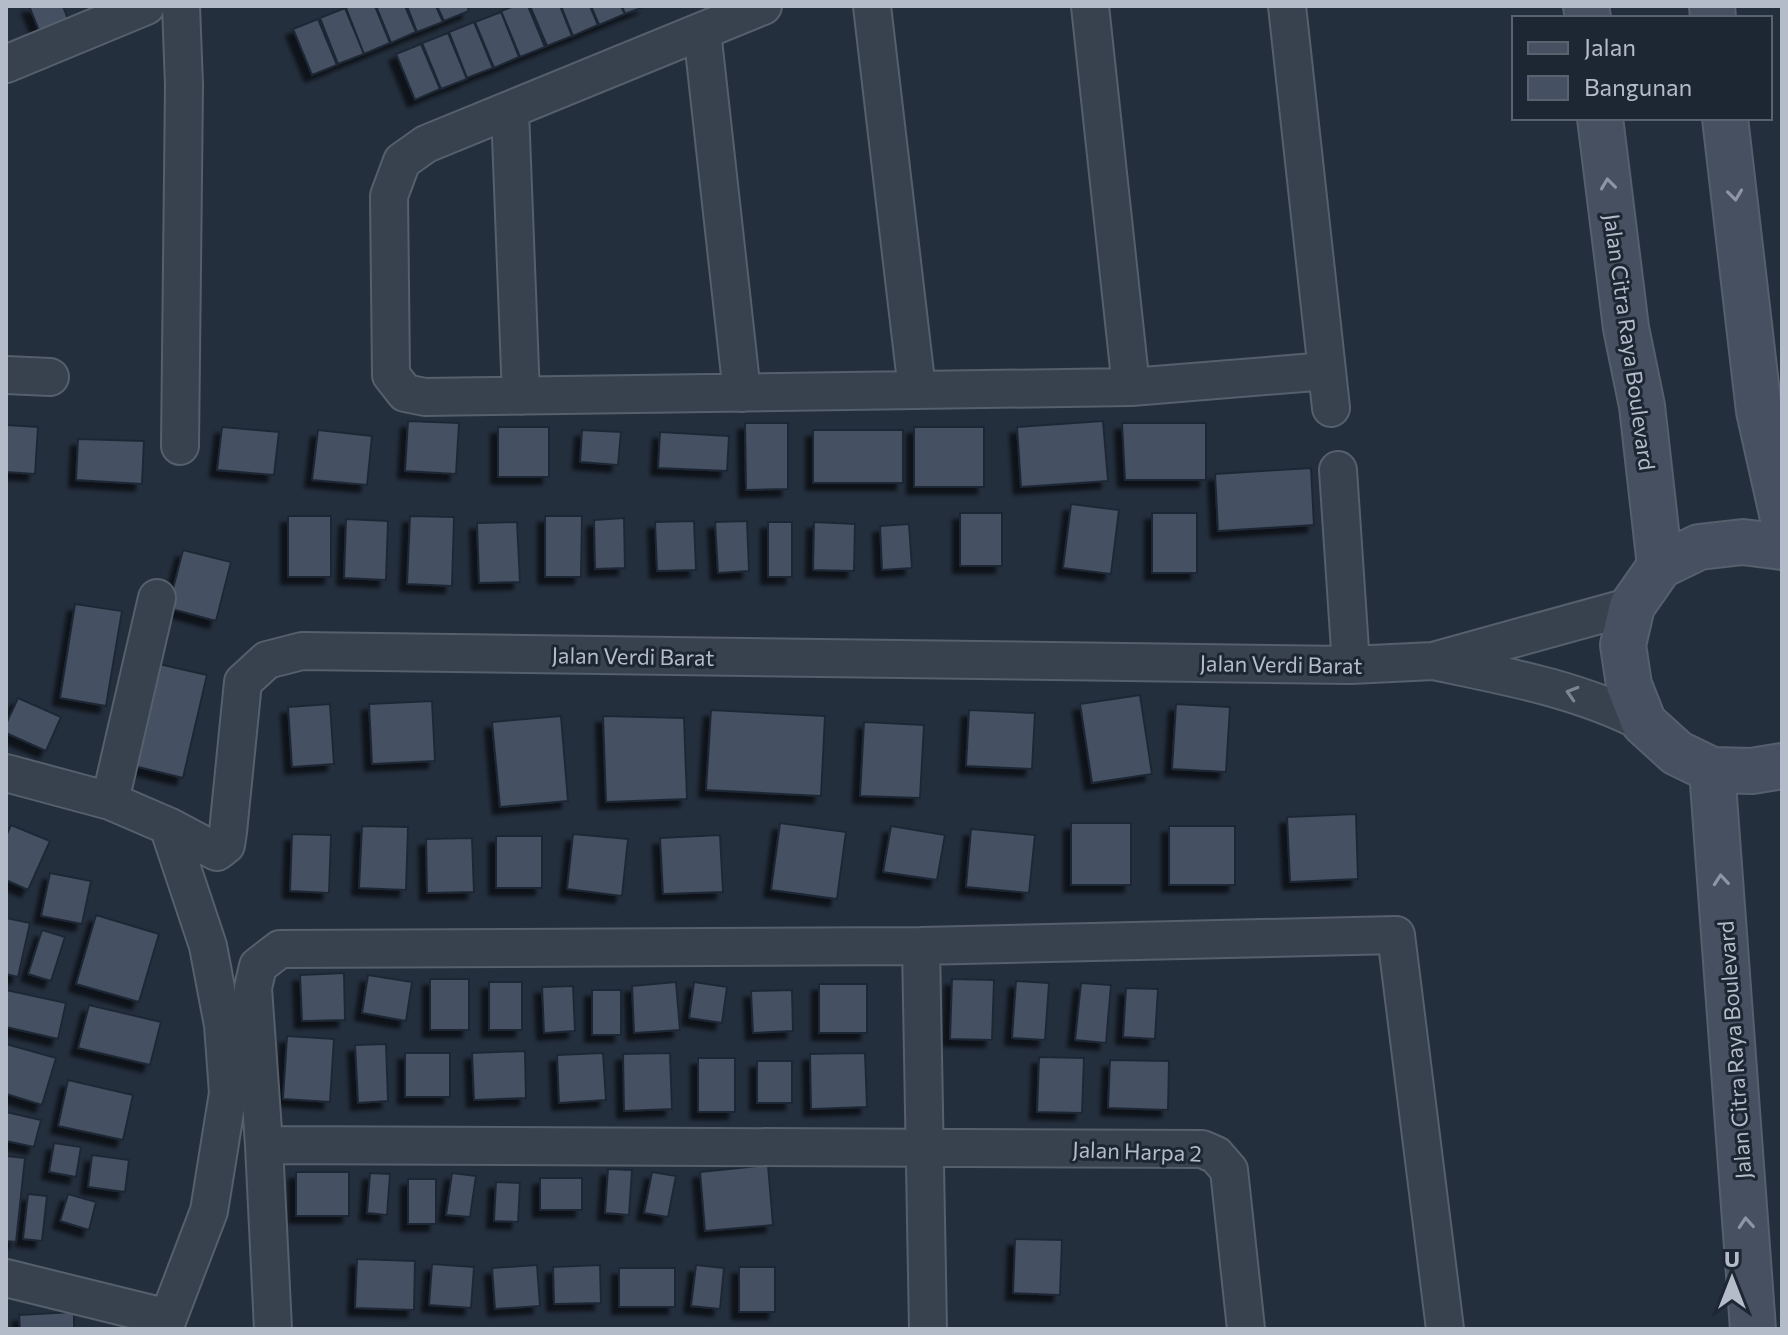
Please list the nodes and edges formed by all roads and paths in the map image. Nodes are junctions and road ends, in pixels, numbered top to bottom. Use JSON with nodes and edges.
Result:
{"nodes":[{"id":1,"x":146,"y":6,"type":"edge"},
{"id":2,"x":181,"y":6,"type":"edge"},
{"id":3,"x":763,"y":6,"type":"edge"},
{"id":4,"x":872,"y":6,"type":"edge"},
{"id":5,"x":1090,"y":6,"type":"edge"},
{"id":6,"x":1287,"y":6,"type":"edge"},
{"id":7,"x":702,"y":31,"type":"junction"},
{"id":8,"x":6,"y":64,"type":"edge"},
{"id":9,"x":510,"y":110,"type":"junction"},
{"id":10,"x":1600,"y":120,"type":"edge"},
{"id":11,"x":1725,"y":120,"type":"edge"},
{"id":12,"x":1327,"y":371,"type":"junction"},
{"id":13,"x":6,"y":375,"type":"edge"},
{"id":14,"x":50,"y":377,"type":"dead end"},
{"id":15,"x":1131,"y":387,"type":"junction"},
{"id":16,"x":917,"y":390,"type":"junction"},
{"id":17,"x":742,"y":393,"type":"junction"},
{"id":18,"x":521,"y":396,"type":"junction"},
{"id":19,"x":1331,"y":408,"type":"dead end"},
{"id":20,"x":180,"y":446,"type":"dead end"},
{"id":21,"x":1338,"y":470,"type":"dead end"},
{"id":22,"x":1782,"y":514,"type":"edge"},
{"id":23,"x":1782,"y":547,"type":"edge"},
{"id":24,"x":1660,"y":566,"type":"junction"},
{"id":25,"x":157,"y":598,"type":"dead end"},
{"id":26,"x":1632,"y":606,"type":"junction"},
{"id":27,"x":1433,"y":661,"type":"junction"},
{"id":28,"x":1351,"y":665,"type":"junction"},
{"id":29,"x":1644,"y":723,"type":"junction"},
{"id":30,"x":1782,"y":766,"type":"edge"},
{"id":31,"x":1712,"y":770,"type":"junction"},
{"id":32,"x":6,"y":773,"type":"edge"},
{"id":33,"x":110,"y":801,"type":"junction"},
{"id":34,"x":168,"y":826,"type":"junction"},
{"id":35,"x":921,"y":946,"type":"junction"},
{"id":36,"x":264,"y":1145,"type":"junction"},
{"id":37,"x":926,"y":1149,"type":"junction"},
{"id":38,"x":6,"y":1278,"type":"edge"},
{"id":39,"x":166,"y":1324,"type":"edge"},
{"id":40,"x":273,"y":1329,"type":"edge"},
{"id":41,"x":928,"y":1329,"type":"edge"},
{"id":42,"x":1246,"y":1329,"type":"edge"},
{"id":43,"x":1445,"y":1329,"type":"edge"},
{"id":44,"x":1753,"y":1329,"type":"edge"}],
"edges":[{"from":1,"to":8,"type":"street"},
{"from":2,"to":20,"type":"street"},
{"from":3,"to":7,"type":"street"},
{"from":4,"to":16,"type":"street"},
{"from":5,"to":15,"type":"street"},
{"from":6,"to":12,"type":"street"},
{"from":7,"to":9,"type":"street"},
{"from":7,"to":17,"type":"street"},
{"from":9,"to":18,"type":"street"},
{"from":9,"to":18,"type":"street"},
{"from":24,"to":10,"type":"main road","name":"Jalan Citra Raya Boulevard","one_way":true},
{"from":11,"to":22,"type":"main road","one_way":true},
{"from":12,"to":15,"type":"street"},
{"from":12,"to":19,"type":"street"},
{"from":13,"to":14,"type":"street"},
{"from":15,"to":16,"type":"street"},
{"from":16,"to":17,"type":"street"},
{"from":17,"to":18,"type":"street"},
{"from":21,"to":28,"type":"street"},
{"from":23,"to":24,"type":"main road"},
{"from":24,"to":26,"type":"main road"},
{"from":25,"to":33,"type":"street"},
{"from":26,"to":27,"type":"street","name":"Jalan Verdi Barat"},
{"from":26,"to":29,"type":"main road"},
{"from":27,"to":28,"type":"street","name":"Jalan Verdi Barat"},
{"from":29,"to":27,"type":"street","name":"Jalan Verdi Barat","one_way":true},
{"from":28,"to":34,"type":"street","name":"Jalan Verdi Barat"},
{"from":29,"to":31,"type":"main road"},
{"from":30,"to":31,"type":"main road"},
{"from":44,"to":31,"type":"main road","name":"Jalan Citra Raya Boulevard","one_way":true},
{"from":32,"to":33,"type":"street","name":"Jalan Verdi Barat"},
{"from":33,"to":34,"type":"street","name":"Jalan Verdi Barat"},
{"from":34,"to":39,"type":"street"},
{"from":35,"to":36,"type":"street"},
{"from":35,"to":37,"type":"street"},
{"from":35,"to":43,"type":"street"},
{"from":36,"to":37,"type":"street","name":"Jalan Harpa 2"},
{"from":36,"to":40,"type":"street"},
{"from":37,"to":41,"type":"street"},
{"from":37,"to":42,"type":"street","name":"Jalan Harpa 2"},
{"from":38,"to":39,"type":"street"}]}
